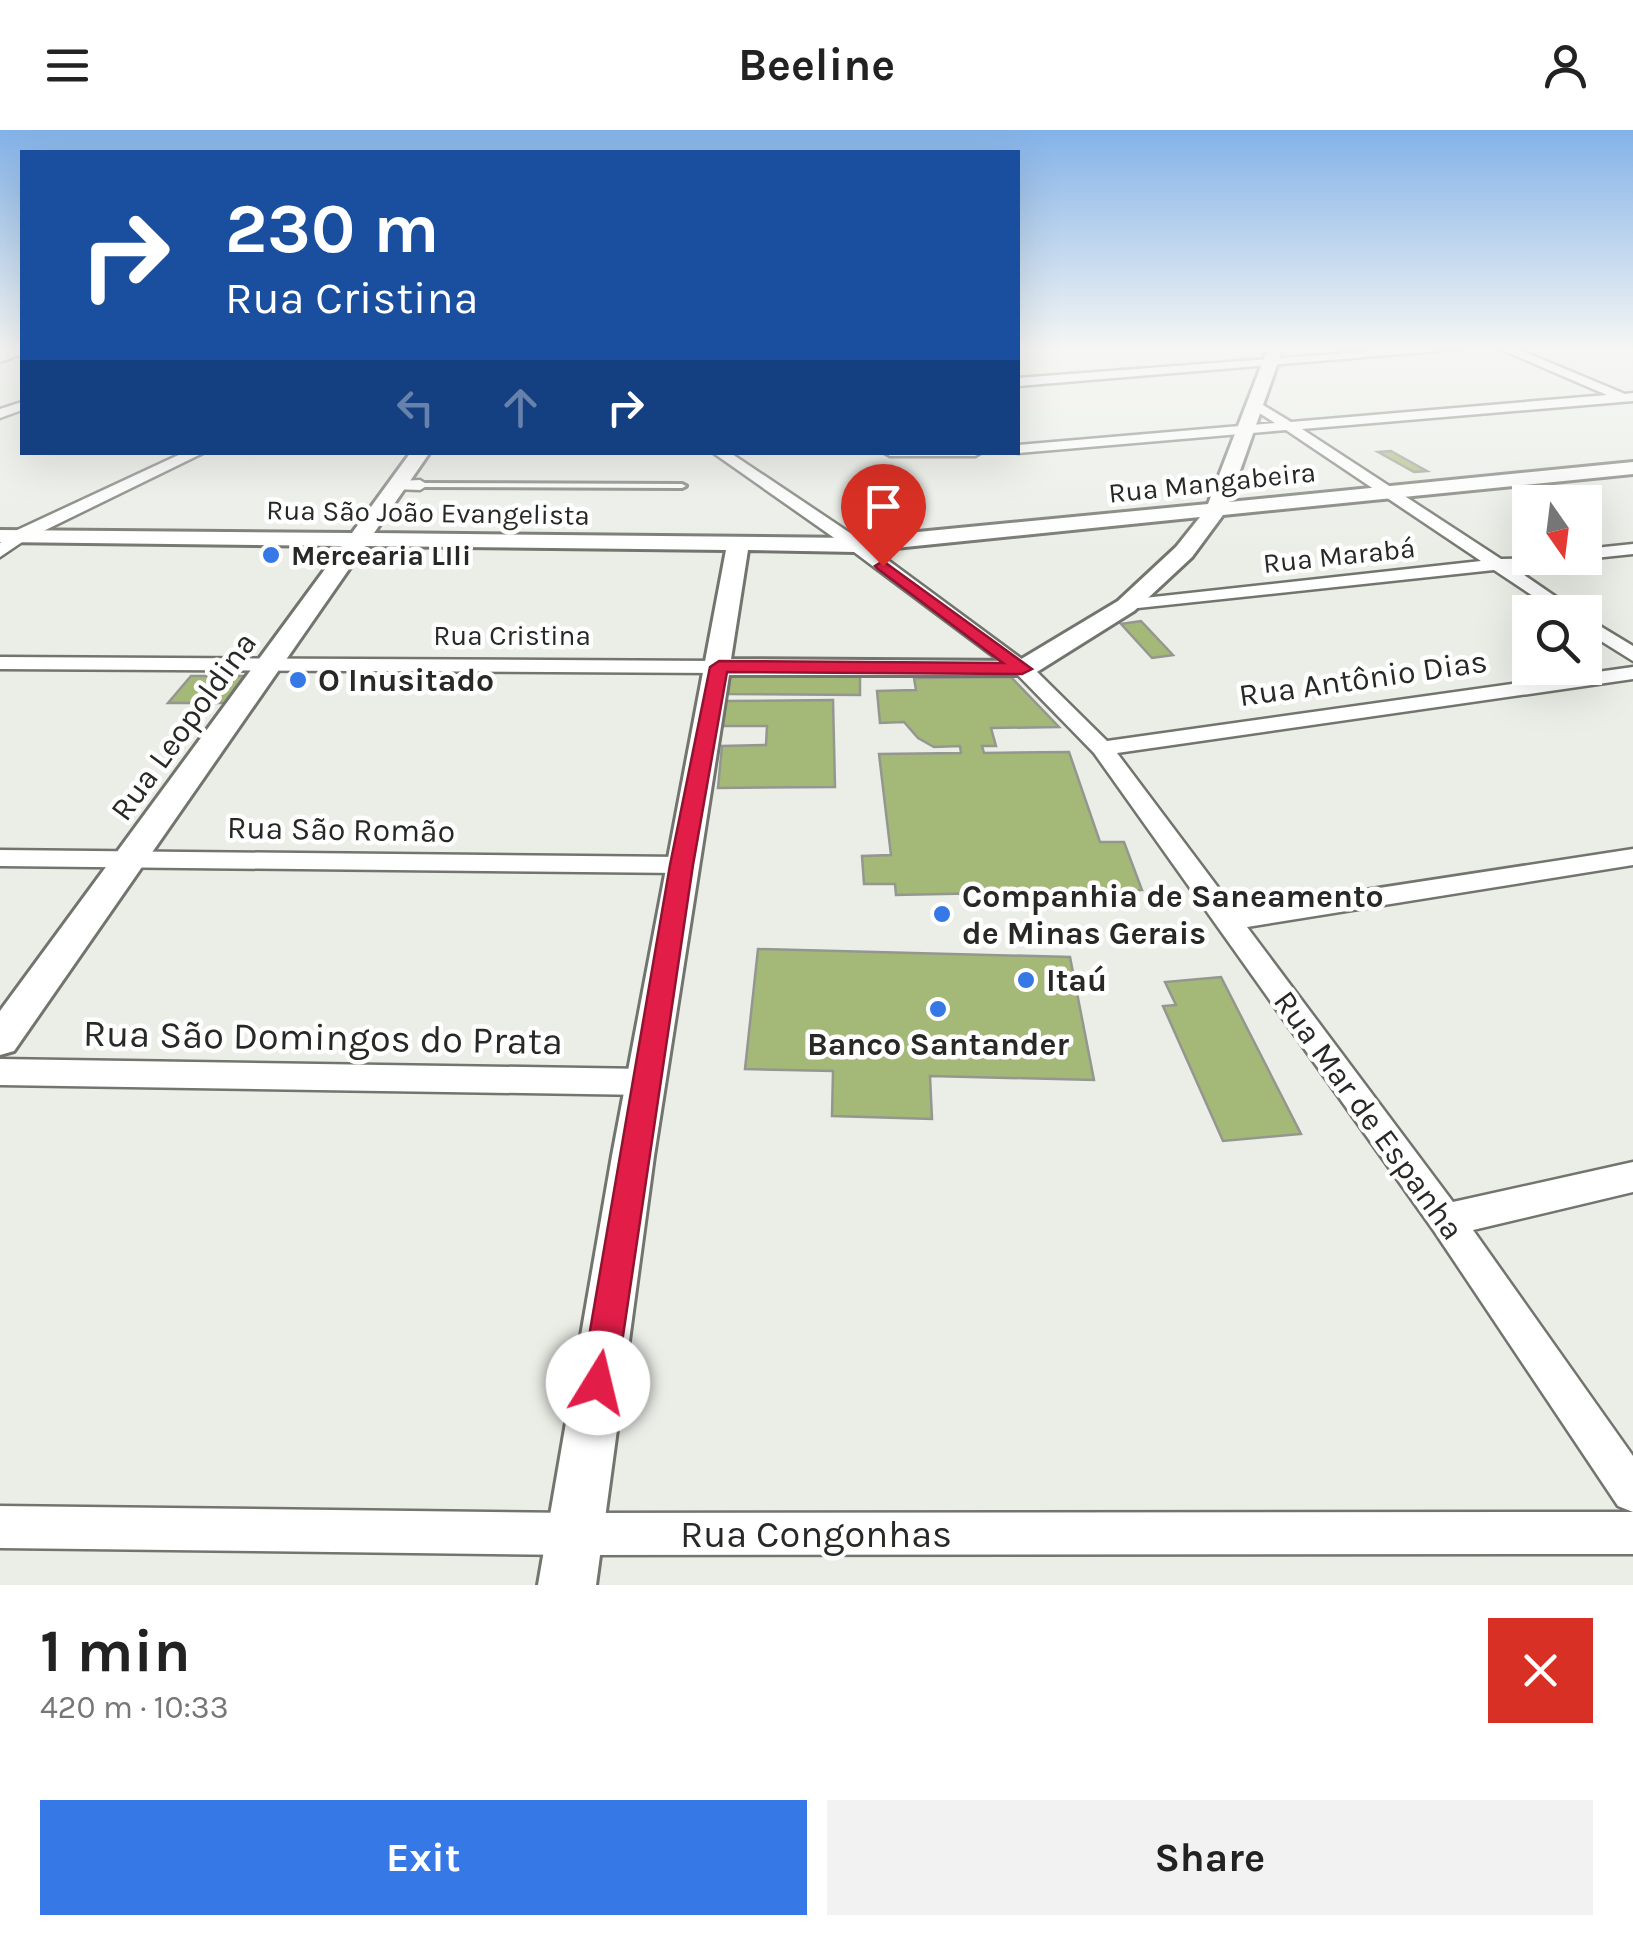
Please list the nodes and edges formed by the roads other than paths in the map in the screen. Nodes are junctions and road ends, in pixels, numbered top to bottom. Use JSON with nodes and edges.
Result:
{"nodes":[{"id":1,"x":1253,"y":416,"type":"edge"},
{"id":2,"x":1271,"y":416,"type":"edge"},
{"id":3,"x":1418,"y":416,"type":"edge"},
{"id":4,"x":1286,"y":427,"type":"junction"},
{"id":5,"x":1246,"y":430,"type":"junction"},
{"id":6,"x":1020,"y":449,"type":"edge"},
{"id":7,"x":191,"y":455,"type":"edge"},
{"id":8,"x":419,"y":455,"type":"edge"},
{"id":9,"x":723,"y":455,"type":"edge"},
{"id":10,"x":1633,"y":468,"type":"edge"},
{"id":11,"x":398,"y":486,"type":"junction"},
{"id":12,"x":420,"y":486,"type":"joint"},
{"id":13,"x":682,"y":486,"type":"dead end"},
{"id":14,"x":1385,"y":492,"type":"junction"},
{"id":15,"x":1216,"y":510,"type":"junction"},
{"id":16,"x":10,"y":536,"type":"edge"},
{"id":17,"x":359,"y":542,"type":"junction"},
{"id":18,"x":738,"y":545,"type":"junction"},
{"id":19,"x":856,"y":545,"type":"junction"},
{"id":20,"x":1633,"y":549,"type":"edge"},
{"id":21,"x":0,"y":552,"type":"edge"},
{"id":22,"x":1602,"y":552,"type":"edge"},
{"id":23,"x":1512,"y":563,"type":"edge"},
{"id":24,"x":1497,"y":565,"type":"junction"},
{"id":25,"x":1543,"y":595,"type":"edge"},
{"id":26,"x":1126,"y":606,"type":"junction"},
{"id":27,"x":1602,"y":634,"type":"edge"},
{"id":28,"x":1633,"y":655,"type":"edge"},
{"id":29,"x":0,"y":663,"type":"edge"},
{"id":30,"x":271,"y":664,"type":"junction"},
{"id":31,"x":719,"y":667,"type":"junction"},
{"id":32,"x":1022,"y":669,"type":"junction"},
{"id":33,"x":1633,"y":673,"type":"edge"},
{"id":34,"x":1102,"y":748,"type":"junction"},
{"id":35,"x":1633,"y":857,"type":"edge"},
{"id":36,"x":0,"y":858,"type":"edge"},
{"id":37,"x":130,"y":859,"type":"junction"},
{"id":38,"x":682,"y":865,"type":"junction"},
{"id":39,"x":1227,"y":921,"type":"junction"},
{"id":40,"x":0,"y":1040,"type":"edge"},
{"id":41,"x":0,"y":1072,"type":"edge"},
{"id":42,"x":646,"y":1082,"type":"junction"},
{"id":43,"x":1633,"y":1177,"type":"edge"},
{"id":44,"x":1446,"y":1220,"type":"junction"},
{"id":45,"x":1633,"y":1491,"type":"edge"},
{"id":46,"x":0,"y":1527,"type":"edge"},
{"id":47,"x":1633,"y":1532,"type":"edge"},
{"id":48,"x":571,"y":1560,"type":"edge"}],
"edges":[{"from":1,"to":5,"type":"street"},
{"from":2,"to":4,"type":"street"},
{"from":3,"to":4,"type":"street"},
{"from":4,"to":5,"type":"street"},
{"from":4,"to":14,"type":"street"},
{"from":5,"to":6,"type":"street"},
{"from":5,"to":15,"type":"street"},
{"from":7,"to":16,"type":"street"},
{"from":8,"to":11,"type":"street","name":"Rua Leopoldina"},
{"from":9,"to":19,"type":"street","name":"Rua Mar de Espanha"},
{"from":10,"to":14,"type":"street","name":"Rua Mangabeira"},
{"from":11,"to":12,"type":"street"},
{"from":11,"to":17,"type":"street","name":"Rua Leopoldina"},
{"from":12,"to":13,"type":"lane"},
{"from":14,"to":15,"type":"street","name":"Rua Mangabeira"},
{"from":14,"to":24,"type":"street"},
{"from":15,"to":19,"type":"street","name":"Rua Mangabeira"},
{"from":15,"to":26,"type":"street"},
{"from":16,"to":17,"type":"street","name":"Rua São João Evangelista"},
{"from":16,"to":21,"type":"street"},
{"from":17,"to":18,"type":"street","name":"Rua São João Evangelista"},
{"from":17,"to":30,"type":"street","name":"Rua Leopoldina"},
{"from":18,"to":19,"type":"street","name":"Rua São João Evangelista"},
{"from":18,"to":31,"type":"street"},
{"from":19,"to":32,"type":"street","name":"Rua Mar de Espanha"},
{"from":20,"to":22,"type":"street"},
{"from":23,"to":24,"type":"street","name":"Rua Marabá"},
{"from":24,"to":25,"type":"street"},
{"from":24,"to":26,"type":"street","name":"Rua Marabá"},
{"from":26,"to":32,"type":"street"},
{"from":27,"to":28,"type":"street"},
{"from":29,"to":30,"type":"street","name":"Rua Cristina"},
{"from":30,"to":31,"type":"street","name":"Rua Cristina"},
{"from":30,"to":37,"type":"street","name":"Rua Leopoldina"},
{"from":31,"to":32,"type":"street","name":"Rua Cristina"},
{"from":31,"to":38,"type":"street"},
{"from":32,"to":34,"type":"street","name":"Rua Mar de Espanha"},
{"from":33,"to":34,"type":"street","name":"Rua Antônio Dias"},
{"from":34,"to":39,"type":"street","name":"Rua Mar de Espanha"},
{"from":35,"to":39,"type":"street"},
{"from":36,"to":37,"type":"street","name":"Rua São Romão"},
{"from":37,"to":38,"type":"street","name":"Rua São Romão"},
{"from":37,"to":40,"type":"street","name":"Rua Leopoldina"},
{"from":38,"to":42,"type":"street"},
{"from":39,"to":44,"type":"street","name":"Rua Mar de Espanha"},
{"from":41,"to":42,"type":"street","name":"Rua São Domingos do Prata"},
{"from":42,"to":48,"type":"street"},
{"from":43,"to":44,"type":"street"},
{"from":44,"to":45,"type":"street","name":"Rua Mar de Espanha"},
{"from":46,"to":48,"type":"street","name":"Rua Congonhas"},
{"from":47,"to":48,"type":"street","name":"Rua Congonhas"}]}
